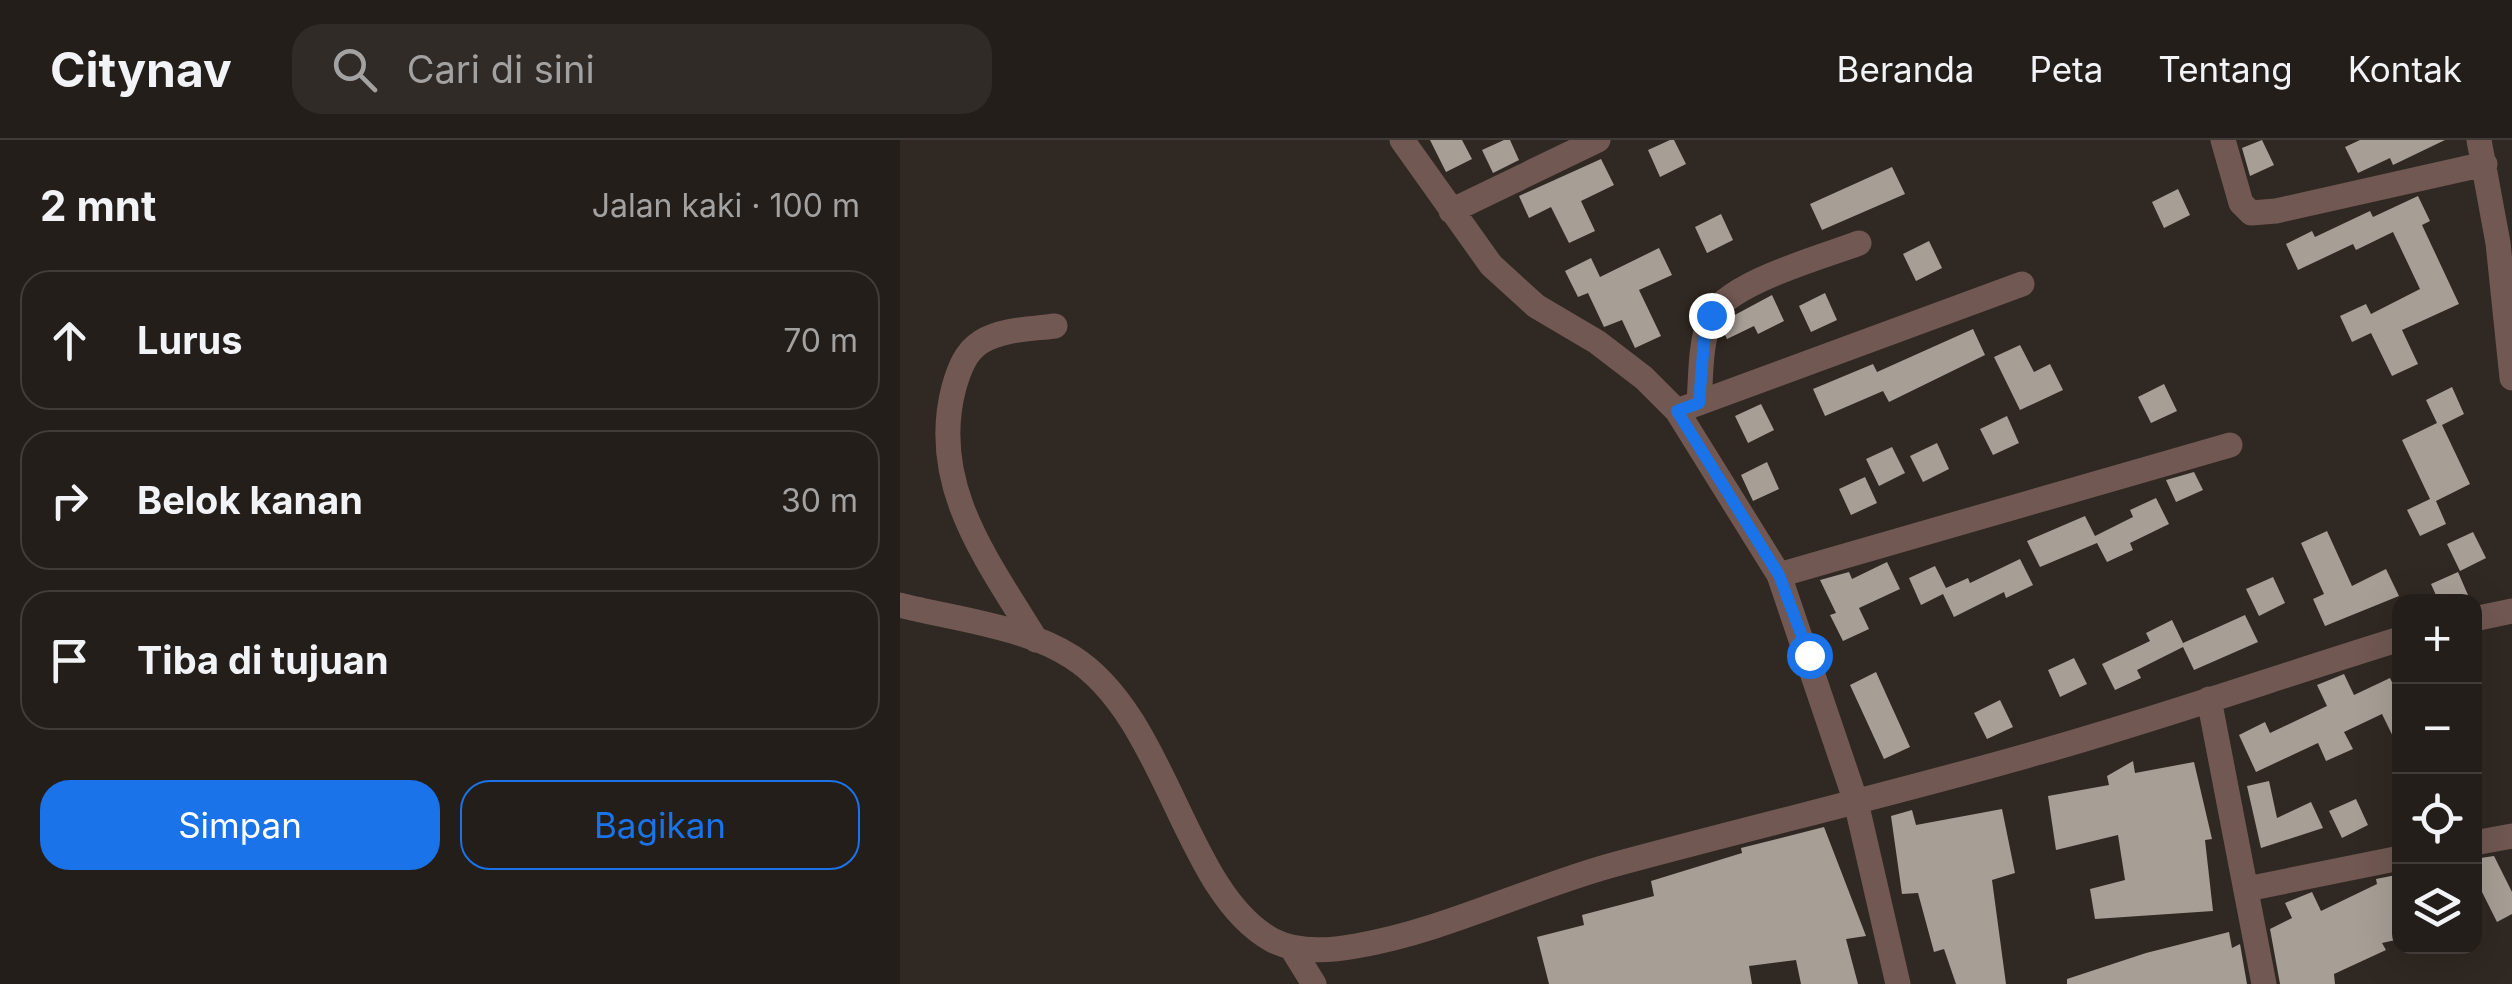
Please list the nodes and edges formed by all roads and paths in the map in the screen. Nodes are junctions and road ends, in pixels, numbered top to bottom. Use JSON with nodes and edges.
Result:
{"nodes":[{"id":1,"x":1402,"y":140,"type":"edge"},
{"id":2,"x":1598,"y":140,"type":"edge"},
{"id":3,"x":2223,"y":140,"type":"edge"},
{"id":4,"x":2482,"y":152,"type":"edge"},
{"id":5,"x":1451,"y":211,"type":"junction"},
{"id":6,"x":1859,"y":243,"type":"dead end"},
{"id":7,"x":2022,"y":284,"type":"dead end"},
{"id":8,"x":1056,"y":326,"type":"dead end"},
{"id":9,"x":2512,"y":378,"type":"edge"},
{"id":10,"x":1688,"y":407,"type":"junction"},
{"id":11,"x":2230,"y":445,"type":"dead end"},
{"id":12,"x":1779,"y":575,"type":"junction"},
{"id":13,"x":900,"y":605,"type":"edge"},
{"id":14,"x":2512,"y":610,"type":"edge"},
{"id":15,"x":2482,"y":618,"type":"edge"},
{"id":16,"x":1036,"y":640,"type":"junction"},
{"id":17,"x":2392,"y":641,"type":"edge"},
{"id":18,"x":2209,"y":698,"type":"junction"},
{"id":19,"x":1856,"y":802,"type":"junction"},
{"id":20,"x":2512,"y":836,"type":"edge"},
{"id":21,"x":2482,"y":842,"type":"edge"},
{"id":22,"x":2392,"y":860,"type":"edge"},
{"id":23,"x":2246,"y":889,"type":"junction"},
{"id":24,"x":1292,"y":947,"type":"junction"},
{"id":25,"x":1314,"y":984,"type":"edge"},
{"id":26,"x":1898,"y":984,"type":"edge"},
{"id":27,"x":2264,"y":984,"type":"edge"}],
"edges":[{"from":1,"to":5,"type":"street"},
{"from":2,"to":5,"type":"street"},
{"from":3,"to":4,"type":"street"},
{"from":4,"to":9,"type":"street"},
{"from":5,"to":10,"type":"street"},
{"from":6,"to":10,"type":"street"},
{"from":7,"to":10,"type":"street"},
{"from":8,"to":16,"type":"street"},
{"from":10,"to":12,"type":"street"},
{"from":11,"to":12,"type":"street"},
{"from":12,"to":19,"type":"street"},
{"from":13,"to":16,"type":"street"},
{"from":14,"to":15,"type":"street"},
{"from":16,"to":24,"type":"street"},
{"from":17,"to":18,"type":"street"},
{"from":18,"to":19,"type":"street"},
{"from":18,"to":23,"type":"street"},
{"from":19,"to":24,"type":"street"},
{"from":19,"to":26,"type":"street"},
{"from":20,"to":21,"type":"street"},
{"from":22,"to":23,"type":"street"},
{"from":23,"to":27,"type":"street"},
{"from":24,"to":25,"type":"street"}]}
